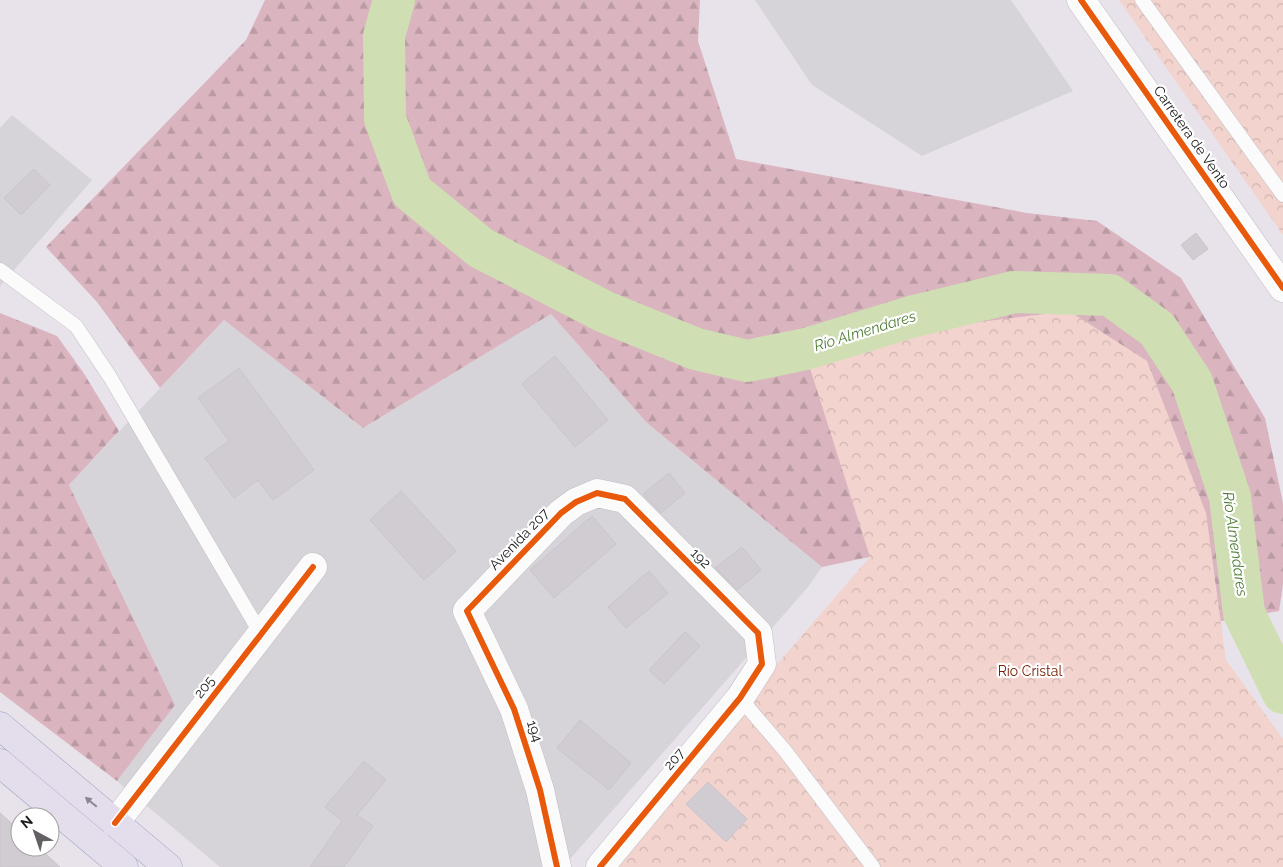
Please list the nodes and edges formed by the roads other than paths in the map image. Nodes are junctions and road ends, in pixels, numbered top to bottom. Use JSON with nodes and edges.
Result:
{"nodes":[{"id":1,"x":1081,"y":0,"type":"edge"},
{"id":2,"x":1142,"y":0,"type":"edge"},
{"id":3,"x":1283,"y":195,"type":"edge"},
{"id":4,"x":0,"y":270,"type":"edge"},
{"id":5,"x":1283,"y":288,"type":"edge"},
{"id":6,"x":597,"y":493,"type":"joint"},
{"id":7,"x":313,"y":567,"type":"dead end"},
{"id":8,"x":467,"y":611,"type":"joint"},
{"id":9,"x":261,"y":634,"type":"junction"},
{"id":10,"x":762,"y":664,"type":"joint"},
{"id":11,"x":740,"y":698,"type":"junction"},
{"id":12,"x":0,"y":726,"type":"edge"},
{"id":13,"x":0,"y":763,"type":"edge"},
{"id":14,"x":116,"y":823,"type":"junction"},
{"id":15,"x":124,"y":867,"type":"edge"},
{"id":16,"x":168,"y":867,"type":"edge"},
{"id":17,"x":556,"y":867,"type":"edge"},
{"id":18,"x":600,"y":867,"type":"edge"},
{"id":19,"x":873,"y":867,"type":"edge"}],
"edges":[{"from":1,"to":5,"type":"street","name":"Carretera de Vento"},
{"from":2,"to":3,"type":"lane"},
{"from":4,"to":9,"type":"lane"},
{"from":6,"to":8,"type":"street","name":"Avenida 207"},
{"from":6,"to":10,"type":"street","name":"192"},
{"from":7,"to":9,"type":"street","name":"205"},
{"from":8,"to":17,"type":"street","name":"194"},
{"from":9,"to":14,"type":"street","name":"205"},
{"from":10,"to":11,"type":"street","name":"207"},
{"from":11,"to":18,"type":"street","name":"207"},
{"from":11,"to":19,"type":"lane"},
{"from":14,"to":12,"type":"highway","one_way":true},
{"from":13,"to":15,"type":"highway"},
{"from":14,"to":16,"type":"highway"}]}
